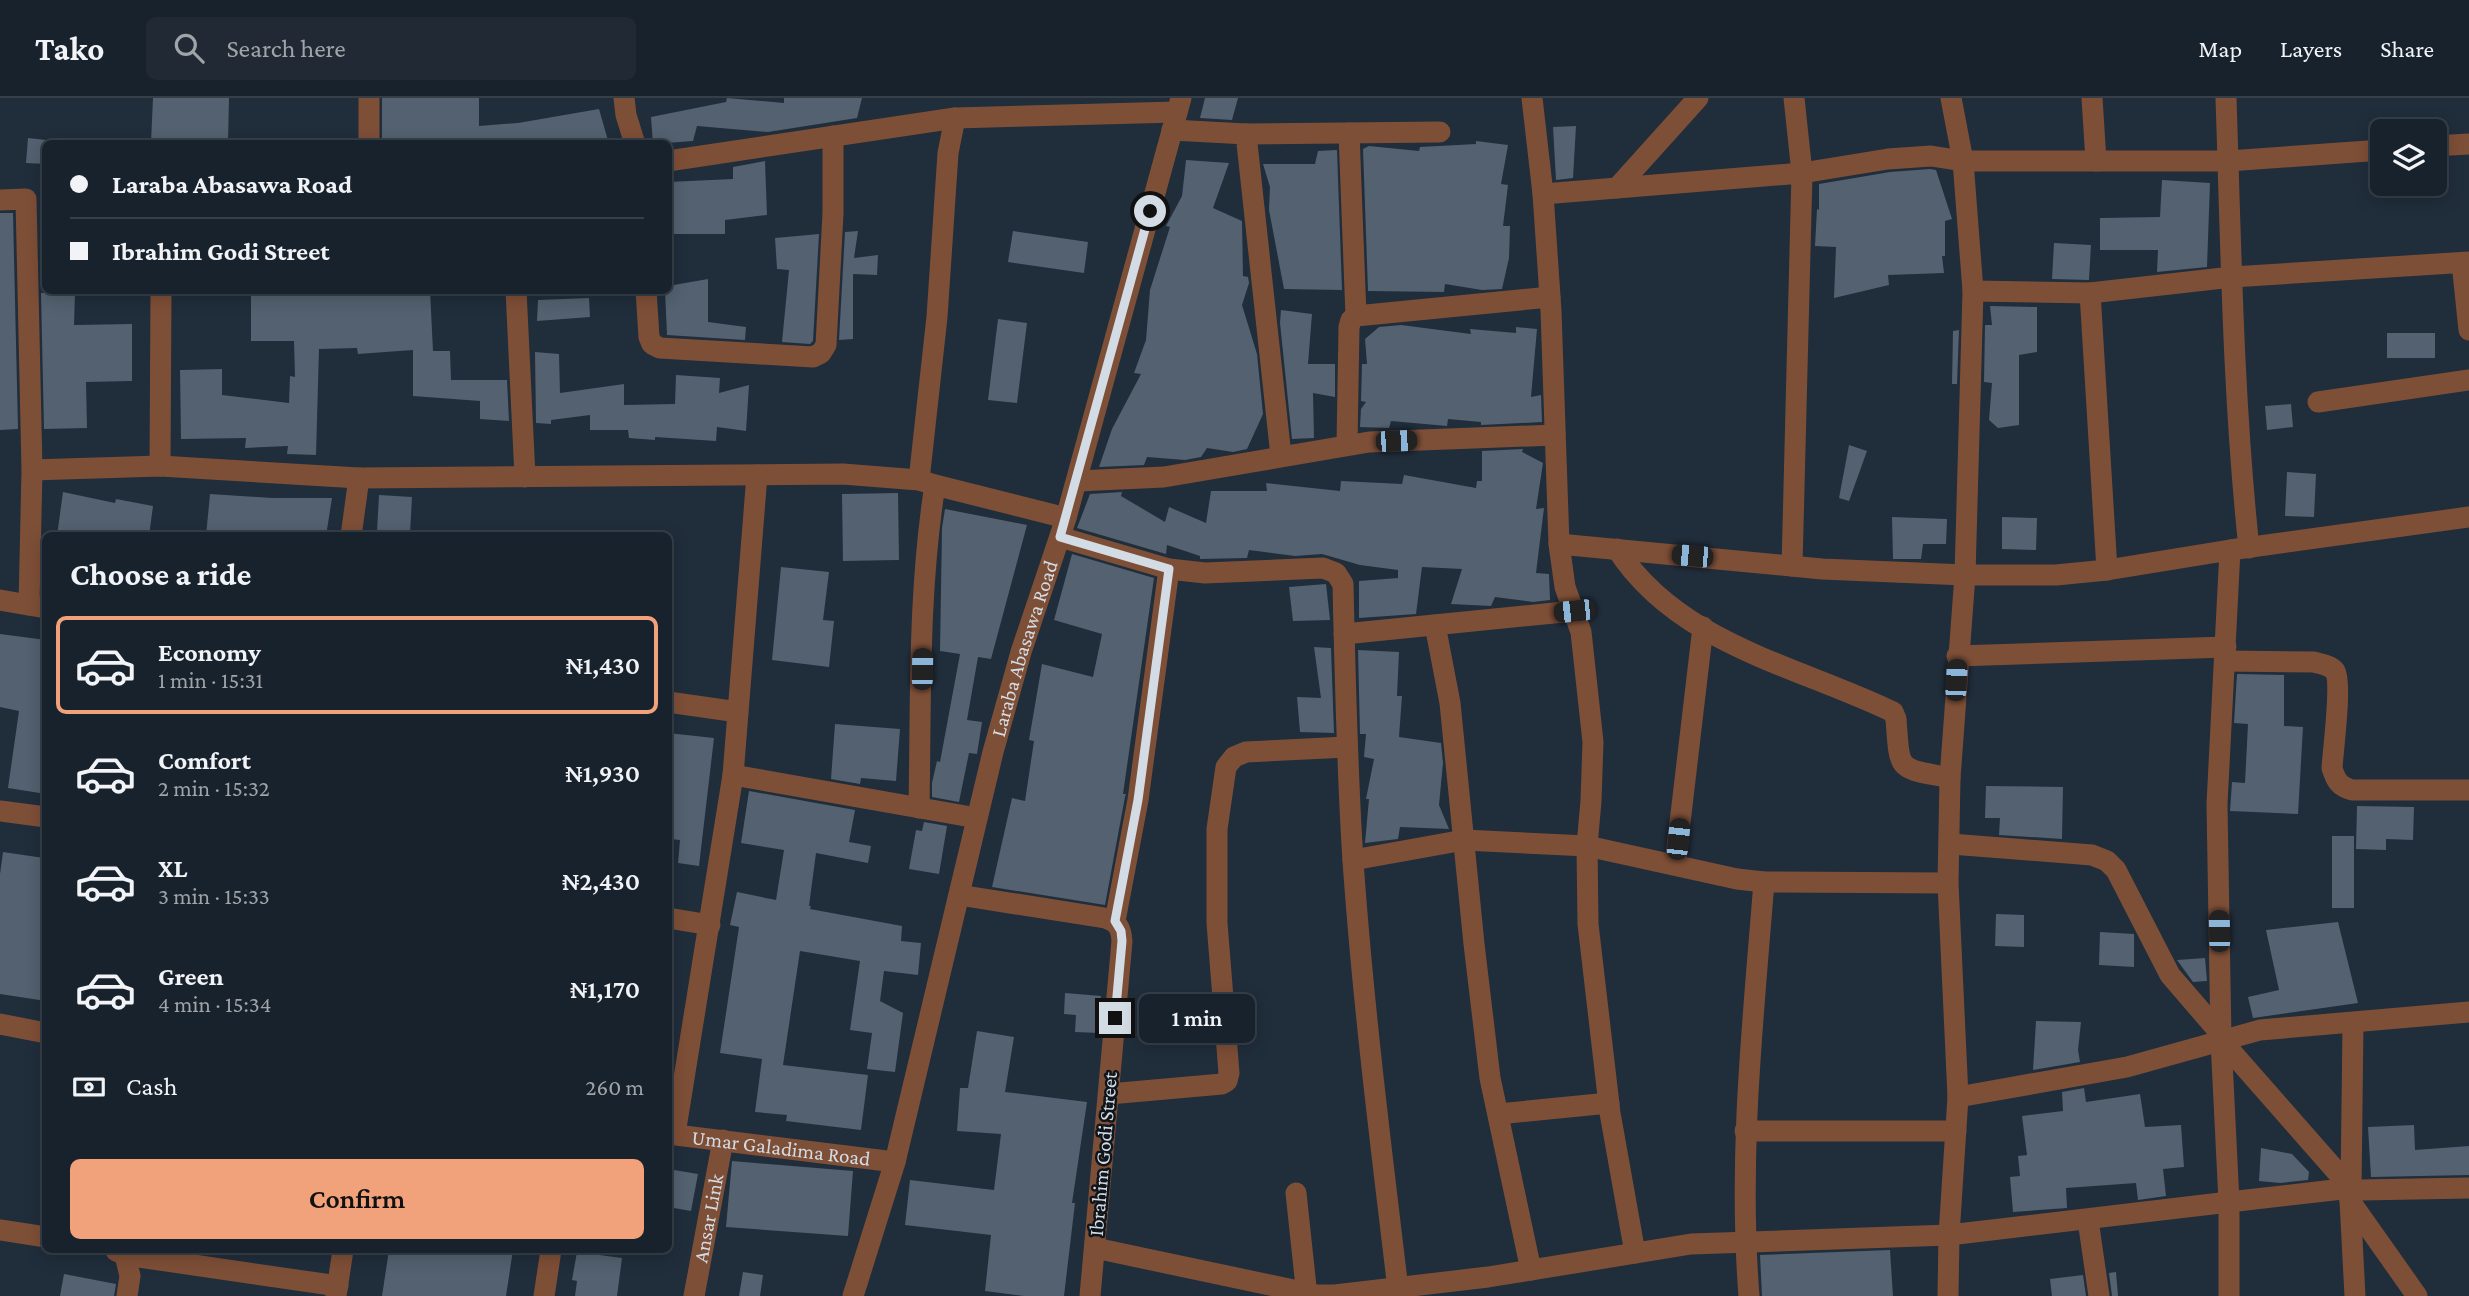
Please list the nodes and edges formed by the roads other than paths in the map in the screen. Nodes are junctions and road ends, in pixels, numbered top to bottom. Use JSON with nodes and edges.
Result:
{"nodes":[{"id":1,"x":369,"y":98,"type":"edge"},
{"id":2,"x":624,"y":98,"type":"edge"},
{"id":3,"x":1532,"y":98,"type":"edge"},
{"id":4,"x":1698,"y":98,"type":"edge"},
{"id":5,"x":1794,"y":98,"type":"edge"},
{"id":6,"x":1951,"y":98,"type":"edge"},
{"id":7,"x":2092,"y":98,"type":"edge"},
{"id":8,"x":2226,"y":98,"type":"edge"},
{"id":9,"x":1009,"y":107,"type":"edge"},
{"id":10,"x":1177,"y":114,"type":"edge"},
{"id":11,"x":956,"y":118,"type":"junction"},
{"id":12,"x":1440,"y":132,"type":"dead end"},
{"id":13,"x":1349,"y":133,"type":"junction"},
{"id":14,"x":1246,"y":134,"type":"junction"},
{"id":15,"x":833,"y":136,"type":"junction"},
{"id":16,"x":369,"y":140,"type":"edge"},
{"id":17,"x":634,"y":140,"type":"edge"},
{"id":18,"x":2469,"y":144,"type":"edge"},
{"id":19,"x":2447,"y":145,"type":"edge"},
{"id":20,"x":2370,"y":151,"type":"edge"},
{"id":21,"x":672,"y":160,"type":"edge"},
{"id":22,"x":1963,"y":161,"type":"junction"},
{"id":23,"x":2096,"y":161,"type":"junction"},
{"id":24,"x":2228,"y":161,"type":"junction"},
{"id":25,"x":1802,"y":173,"type":"junction"},
{"id":26,"x":1617,"y":188,"type":"junction"},
{"id":27,"x":1543,"y":194,"type":"junction"},
{"id":28,"x":36,"y":199,"type":"edge"},
{"id":29,"x":0,"y":200,"type":"edge"},
{"id":30,"x":2465,"y":262,"type":"edge"},
{"id":31,"x":2232,"y":277,"type":"junction"},
{"id":32,"x":1973,"y":291,"type":"junction"},
{"id":33,"x":2090,"y":293,"type":"junction"},
{"id":34,"x":161,"y":294,"type":"edge"},
{"id":35,"x":516,"y":294,"type":"edge"},
{"id":36,"x":646,"y":294,"type":"edge"},
{"id":37,"x":1550,"y":297,"type":"junction"},
{"id":38,"x":1356,"y":316,"type":"junction"},
{"id":39,"x":2469,"y":330,"type":"edge"},
{"id":40,"x":2469,"y":380,"type":"edge"},
{"id":41,"x":2318,"y":401,"type":"dead end"},
{"id":42,"x":1555,"y":435,"type":"junction"},
{"id":43,"x":1347,"y":445,"type":"junction"},
{"id":44,"x":1281,"y":456,"type":"junction"},
{"id":45,"x":160,"y":466,"type":"junction"},
{"id":46,"x":32,"y":470,"type":"junction"},
{"id":47,"x":757,"y":475,"type":"junction"},
{"id":48,"x":525,"y":477,"type":"junction"},
{"id":49,"x":359,"y":478,"type":"junction"},
{"id":50,"x":1077,"y":481,"type":"junction"},
{"id":51,"x":927,"y":482,"type":"junction"},
{"id":52,"x":2469,"y":517,"type":"edge"},
{"id":53,"x":1063,"y":528,"type":"junction"},
{"id":54,"x":352,"y":532,"type":"edge"},
{"id":55,"x":1559,"y":544,"type":"junction"},
{"id":56,"x":2240,"y":549,"type":"junction"},
{"id":57,"x":1617,"y":550,"type":"junction"},
{"id":58,"x":1793,"y":566,"type":"junction"},
{"id":59,"x":1169,"y":569,"type":"junction"},
{"id":60,"x":2108,"y":570,"type":"junction"},
{"id":61,"x":1965,"y":575,"type":"junction"},
{"id":62,"x":0,"y":600,"type":"edge"},
{"id":63,"x":37,"y":607,"type":"edge"},
{"id":64,"x":1574,"y":611,"type":"junction"},
{"id":65,"x":1435,"y":625,"type":"junction"},
{"id":66,"x":1703,"y":627,"type":"junction"},
{"id":67,"x":1344,"y":634,"type":"junction"},
{"id":68,"x":2225,"y":654,"type":"junction"},
{"id":69,"x":1957,"y":656,"type":"junction"},
{"id":70,"x":672,"y":703,"type":"edge"},
{"id":71,"x":738,"y":712,"type":"junction"},
{"id":72,"x":1347,"y":747,"type":"junction"},
{"id":73,"x":733,"y":775,"type":"junction"},
{"id":74,"x":1950,"y":778,"type":"junction"},
{"id":75,"x":2469,"y":790,"type":"edge"},
{"id":76,"x":919,"y":808,"type":"junction"},
{"id":77,"x":0,"y":811,"type":"edge"},
{"id":78,"x":42,"y":816,"type":"edge"},
{"id":79,"x":977,"y":818,"type":"junction"},
{"id":80,"x":1464,"y":840,"type":"junction"},
{"id":81,"x":1951,"y":844,"type":"junction"},
{"id":82,"x":1587,"y":846,"type":"junction"},
{"id":83,"x":1353,"y":860,"type":"junction"},
{"id":84,"x":1675,"y":865,"type":"junction"},
{"id":85,"x":1764,"y":882,"type":"junction"},
{"id":86,"x":1948,"y":883,"type":"junction"},
{"id":87,"x":959,"y":895,"type":"junction"},
{"id":88,"x":672,"y":919,"type":"edge"},
{"id":89,"x":1115,"y":921,"type":"junction"},
{"id":90,"x":710,"y":925,"type":"junction"},
{"id":91,"x":2469,"y":1012,"type":"edge"},
{"id":92,"x":2353,"y":1023,"type":"junction"},
{"id":93,"x":0,"y":1024,"type":"edge"},
{"id":94,"x":42,"y":1032,"type":"edge"},
{"id":95,"x":2220,"y":1036,"type":"junction"},
{"id":96,"x":1109,"y":1094,"type":"junction"},
{"id":97,"x":1958,"y":1097,"type":"junction"},
{"id":98,"x":1609,"y":1103,"type":"junction"},
{"id":99,"x":1498,"y":1114,"type":"junction"},
{"id":100,"x":1745,"y":1131,"type":"junction"},
{"id":101,"x":1956,"y":1131,"type":"junction"},
{"id":102,"x":672,"y":1134,"type":"edge"},
{"id":103,"x":723,"y":1140,"type":"junction"},
{"id":104,"x":895,"y":1162,"type":"junction"},
{"id":105,"x":2469,"y":1188,"type":"edge"},
{"id":106,"x":1296,"y":1193,"type":"dead end"},
{"id":107,"x":2351,"y":1195,"type":"junction"},
{"id":108,"x":2229,"y":1202,"type":"junction"},
{"id":109,"x":2088,"y":1220,"type":"junction"},
{"id":110,"x":0,"y":1230,"type":"edge"},
{"id":111,"x":1949,"y":1235,"type":"junction"},
{"id":112,"x":42,"y":1236,"type":"edge"},
{"id":113,"x":1744,"y":1241,"type":"junction"},
{"id":114,"x":1095,"y":1248,"type":"junction"},
{"id":115,"x":120,"y":1253,"type":"edge"},
{"id":116,"x":126,"y":1253,"type":"edge"},
{"id":117,"x":343,"y":1253,"type":"edge"},
{"id":118,"x":551,"y":1253,"type":"edge"},
{"id":119,"x":1635,"y":1253,"type":"junction"},
{"id":120,"x":1531,"y":1270,"type":"junction"},
{"id":121,"x":1489,"y":1287,"type":"edge"},
{"id":122,"x":1398,"y":1289,"type":"junction"},
{"id":123,"x":337,"y":1291,"type":"edge"},
{"id":124,"x":1307,"y":1294,"type":"edge"},
{"id":125,"x":127,"y":1296,"type":"edge"},
{"id":126,"x":544,"y":1296,"type":"edge"},
{"id":127,"x":694,"y":1296,"type":"edge"},
{"id":128,"x":853,"y":1296,"type":"edge"},
{"id":129,"x":1090,"y":1296,"type":"edge"},
{"id":130,"x":1749,"y":1296,"type":"edge"},
{"id":131,"x":1948,"y":1296,"type":"edge"},
{"id":132,"x":2099,"y":1296,"type":"edge"},
{"id":133,"x":2229,"y":1296,"type":"edge"},
{"id":134,"x":2355,"y":1296,"type":"edge"},
{"id":135,"x":2417,"y":1296,"type":"edge"}],
"edges":[{"from":1,"to":16,"type":"street"},
{"from":2,"to":17,"type":"street"},
{"from":3,"to":27,"type":"street"},
{"from":4,"to":26,"type":"street"},
{"from":5,"to":25,"type":"street"},
{"from":6,"to":22,"type":"street"},
{"from":7,"to":23,"type":"street"},
{"from":8,"to":24,"type":"street"},
{"from":9,"to":10,"type":"street"},
{"from":9,"to":11,"type":"street"},
{"from":10,"to":14,"type":"street"},
{"from":10,"to":50,"type":"street","name":"Laraba Abasawa Road"},
{"from":11,"to":15,"type":"street"},
{"from":11,"to":51,"type":"street"},
{"from":12,"to":13,"type":"street"},
{"from":13,"to":14,"type":"street"},
{"from":13,"to":38,"type":"street"},
{"from":14,"to":44,"type":"street"},
{"from":15,"to":21,"type":"street"},
{"from":15,"to":36,"type":"street"},
{"from":18,"to":19,"type":"street"},
{"from":20,"to":24,"type":"street"},
{"from":22,"to":23,"type":"street"},
{"from":22,"to":25,"type":"street"},
{"from":22,"to":32,"type":"street"},
{"from":23,"to":24,"type":"street"},
{"from":24,"to":31,"type":"street"},
{"from":25,"to":26,"type":"street"},
{"from":25,"to":58,"type":"street"},
{"from":26,"to":27,"type":"street"},
{"from":27,"to":37,"type":"street"},
{"from":28,"to":29,"type":"street"},
{"from":28,"to":46,"type":"street"},
{"from":30,"to":31,"type":"street"},
{"from":30,"to":39,"type":"street"},
{"from":31,"to":33,"type":"street"},
{"from":31,"to":56,"type":"street"},
{"from":32,"to":33,"type":"street"},
{"from":32,"to":61,"type":"street"},
{"from":33,"to":60,"type":"street"},
{"from":34,"to":45,"type":"street"},
{"from":35,"to":48,"type":"street"},
{"from":37,"to":38,"type":"street"},
{"from":37,"to":42,"type":"street"},
{"from":38,"to":43,"type":"street"},
{"from":40,"to":41,"type":"street"},
{"from":42,"to":43,"type":"street"},
{"from":42,"to":55,"type":"street"},
{"from":43,"to":44,"type":"street"},
{"from":44,"to":50,"type":"street"},
{"from":45,"to":46,"type":"street"},
{"from":45,"to":49,"type":"street"},
{"from":46,"to":63,"type":"street"},
{"from":47,"to":48,"type":"street"},
{"from":47,"to":51,"type":"street"},
{"from":47,"to":71,"type":"street"},
{"from":48,"to":49,"type":"street"},
{"from":49,"to":54,"type":"street"},
{"from":50,"to":53,"type":"street","name":"Laraba Abasawa Road"},
{"from":51,"to":53,"type":"street"},
{"from":51,"to":76,"type":"street"},
{"from":52,"to":56,"type":"street"},
{"from":53,"to":59,"type":"street"},
{"from":53,"to":79,"type":"street","name":"Laraba Abasawa Road"},
{"from":55,"to":57,"type":"street"},
{"from":55,"to":64,"type":"street"},
{"from":56,"to":60,"type":"street"},
{"from":56,"to":68,"type":"street"},
{"from":57,"to":58,"type":"street"},
{"from":57,"to":66,"type":"street"},
{"from":58,"to":61,"type":"street"},
{"from":59,"to":67,"type":"street"},
{"from":59,"to":89,"type":"street"},
{"from":60,"to":61,"type":"street"},
{"from":61,"to":69,"type":"street"},
{"from":62,"to":63,"type":"street"},
{"from":64,"to":65,"type":"street"},
{"from":64,"to":82,"type":"street"},
{"from":65,"to":67,"type":"street"},
{"from":65,"to":80,"type":"street"},
{"from":66,"to":74,"type":"street"},
{"from":66,"to":84,"type":"street"},
{"from":67,"to":72,"type":"street"},
{"from":68,"to":69,"type":"street"},
{"from":68,"to":75,"type":"street"},
{"from":68,"to":95,"type":"street"},
{"from":69,"to":74,"type":"street"},
{"from":70,"to":71,"type":"street"},
{"from":71,"to":73,"type":"street"},
{"from":72,"to":83,"type":"street"},
{"from":72,"to":96,"type":"street"},
{"from":73,"to":76,"type":"street"},
{"from":73,"to":90,"type":"street"},
{"from":74,"to":81,"type":"street"},
{"from":76,"to":79,"type":"street"},
{"from":77,"to":78,"type":"street"},
{"from":79,"to":87,"type":"street","name":"Laraba Abasawa Road"},
{"from":80,"to":82,"type":"street"},
{"from":80,"to":83,"type":"street"},
{"from":80,"to":99,"type":"street"},
{"from":81,"to":86,"type":"street"},
{"from":81,"to":95,"type":"street"},
{"from":82,"to":84,"type":"street"},
{"from":82,"to":98,"type":"street"},
{"from":83,"to":122,"type":"street"},
{"from":84,"to":85,"type":"street"},
{"from":85,"to":86,"type":"street"},
{"from":85,"to":100,"type":"street"},
{"from":86,"to":97,"type":"street"},
{"from":87,"to":89,"type":"street"},
{"from":87,"to":104,"type":"street","name":"Laraba Abasawa Road"},
{"from":88,"to":90,"type":"street"},
{"from":89,"to":96,"type":"street","name":"Ibrahim Godi Street"},
{"from":90,"to":102,"type":"street"},
{"from":91,"to":92,"type":"street"},
{"from":92,"to":95,"type":"street"},
{"from":92,"to":107,"type":"street"},
{"from":93,"to":94,"type":"street"},
{"from":95,"to":97,"type":"street"},
{"from":95,"to":107,"type":"street"},
{"from":95,"to":108,"type":"street"},
{"from":96,"to":114,"type":"street","name":"Ibrahim Godi Street"},
{"from":97,"to":101,"type":"street"},
{"from":98,"to":99,"type":"street"},
{"from":98,"to":119,"type":"street"},
{"from":99,"to":120,"type":"street"},
{"from":100,"to":101,"type":"street"},
{"from":100,"to":113,"type":"street"},
{"from":101,"to":111,"type":"street"},
{"from":102,"to":103,"type":"street","name":"Umar Galadima Road"},
{"from":103,"to":104,"type":"street","name":"Umar Galadima Road"},
{"from":103,"to":127,"type":"street","name":"Ansar Link"},
{"from":104,"to":128,"type":"street","name":"Laraba Abasawa Road"},
{"from":105,"to":107,"type":"street"},
{"from":106,"to":124,"type":"street"},
{"from":107,"to":108,"type":"street"},
{"from":107,"to":134,"type":"street"},
{"from":107,"to":135,"type":"street"},
{"from":108,"to":109,"type":"street"},
{"from":108,"to":133,"type":"street"},
{"from":109,"to":111,"type":"street"},
{"from":109,"to":132,"type":"street"},
{"from":110,"to":112,"type":"street"},
{"from":111,"to":113,"type":"street"},
{"from":111,"to":131,"type":"street"},
{"from":113,"to":119,"type":"street"},
{"from":113,"to":130,"type":"street"},
{"from":114,"to":124,"type":"street"},
{"from":114,"to":129,"type":"street","name":"Ibrahim Godi Street"},
{"from":115,"to":125,"type":"street"},
{"from":116,"to":123,"type":"street"},
{"from":117,"to":123,"type":"street"},
{"from":118,"to":126,"type":"street"},
{"from":119,"to":120,"type":"street"},
{"from":120,"to":121,"type":"street"},
{"from":121,"to":122,"type":"street"},
{"from":122,"to":124,"type":"street"}]}
